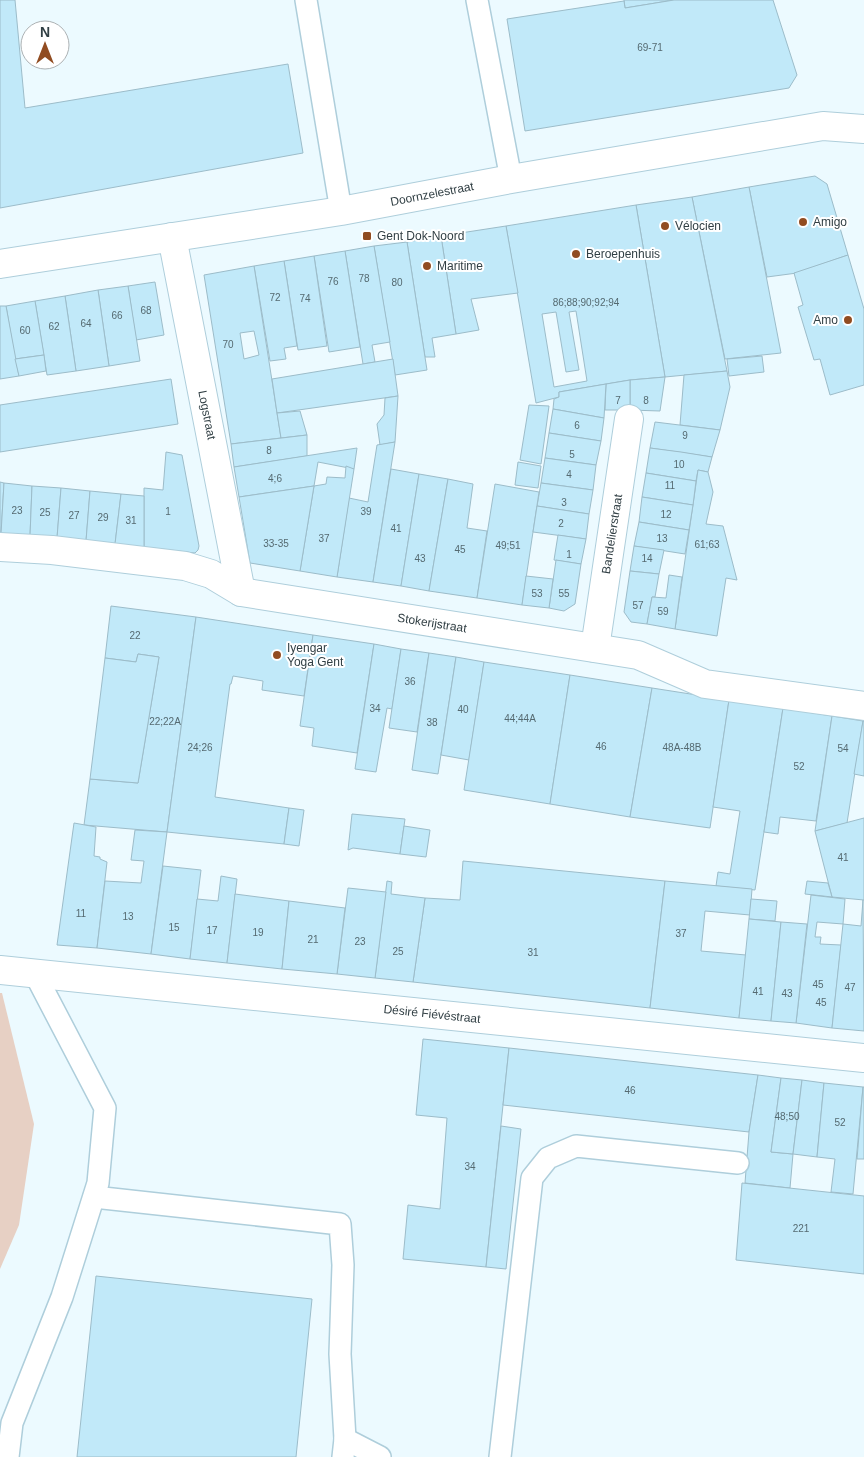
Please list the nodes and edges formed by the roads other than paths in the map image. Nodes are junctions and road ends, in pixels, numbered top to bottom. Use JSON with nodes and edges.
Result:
{"nodes":[{"id":1,"x":306,"y":0,"type":"edge"},
{"id":2,"x":477,"y":0,"type":"edge"},
{"id":3,"x":864,"y":129,"type":"edge"},
{"id":4,"x":511,"y":180,"type":"junction"},
{"id":5,"x":341,"y":211,"type":"junction"},
{"id":6,"x":172,"y":237,"type":"junction"},
{"id":7,"x":0,"y":264,"type":"edge"},
{"id":8,"x":629,"y":419,"type":"dead end"},
{"id":9,"x":0,"y":547,"type":"edge"},
{"id":10,"x":241,"y":592,"type":"junction"},
{"id":11,"x":595,"y":648,"type":"junction"},
{"id":12,"x":864,"y":706,"type":"edge"},
{"id":13,"x":0,"y":970,"type":"edge"},
{"id":14,"x":35,"y":974,"type":"junction"},
{"id":15,"x":864,"y":1058,"type":"edge"},
{"id":16,"x":738,"y":1163,"type":"dead end"},
{"id":17,"x":94,"y":1197,"type":"junction"},
{"id":18,"x":344,"y":1448,"type":"edge"},
{"id":19,"x":8,"y":1457,"type":"edge"},
{"id":20,"x":380,"y":1457,"type":"edge"},
{"id":21,"x":500,"y":1457,"type":"edge"}],
"edges":[{"from":1,"to":5,"type":"lane"},
{"from":2,"to":4,"type":"lane"},
{"from":3,"to":4,"type":"street","name":"Doornzelestraat"},
{"from":4,"to":5,"type":"street","name":"Doornzelestraat"},
{"from":5,"to":6,"type":"street","name":"Doornzelestraat"},
{"from":6,"to":7,"type":"street","name":"Doornzelestraat"},
{"from":6,"to":10,"type":"street","name":"Logstraat"},
{"from":8,"to":11,"type":"street","name":"Bandelierstraat"},
{"from":9,"to":10,"type":"street","name":"Stokerijstraat"},
{"from":10,"to":11,"type":"street","name":"Stokerijstraat"},
{"from":11,"to":12,"type":"street","name":"Stokerijstraat"},
{"from":13,"to":14,"type":"street","name":"Désiré Fiévéstraat"},
{"from":14,"to":15,"type":"street","name":"Désiré Fiévéstraat"},
{"from":14,"to":17,"type":"lane"},
{"from":16,"to":21,"type":"lane"},
{"from":17,"to":18,"type":"lane"},
{"from":17,"to":19,"type":"lane"},
{"from":18,"to":20,"type":"lane"}]}
